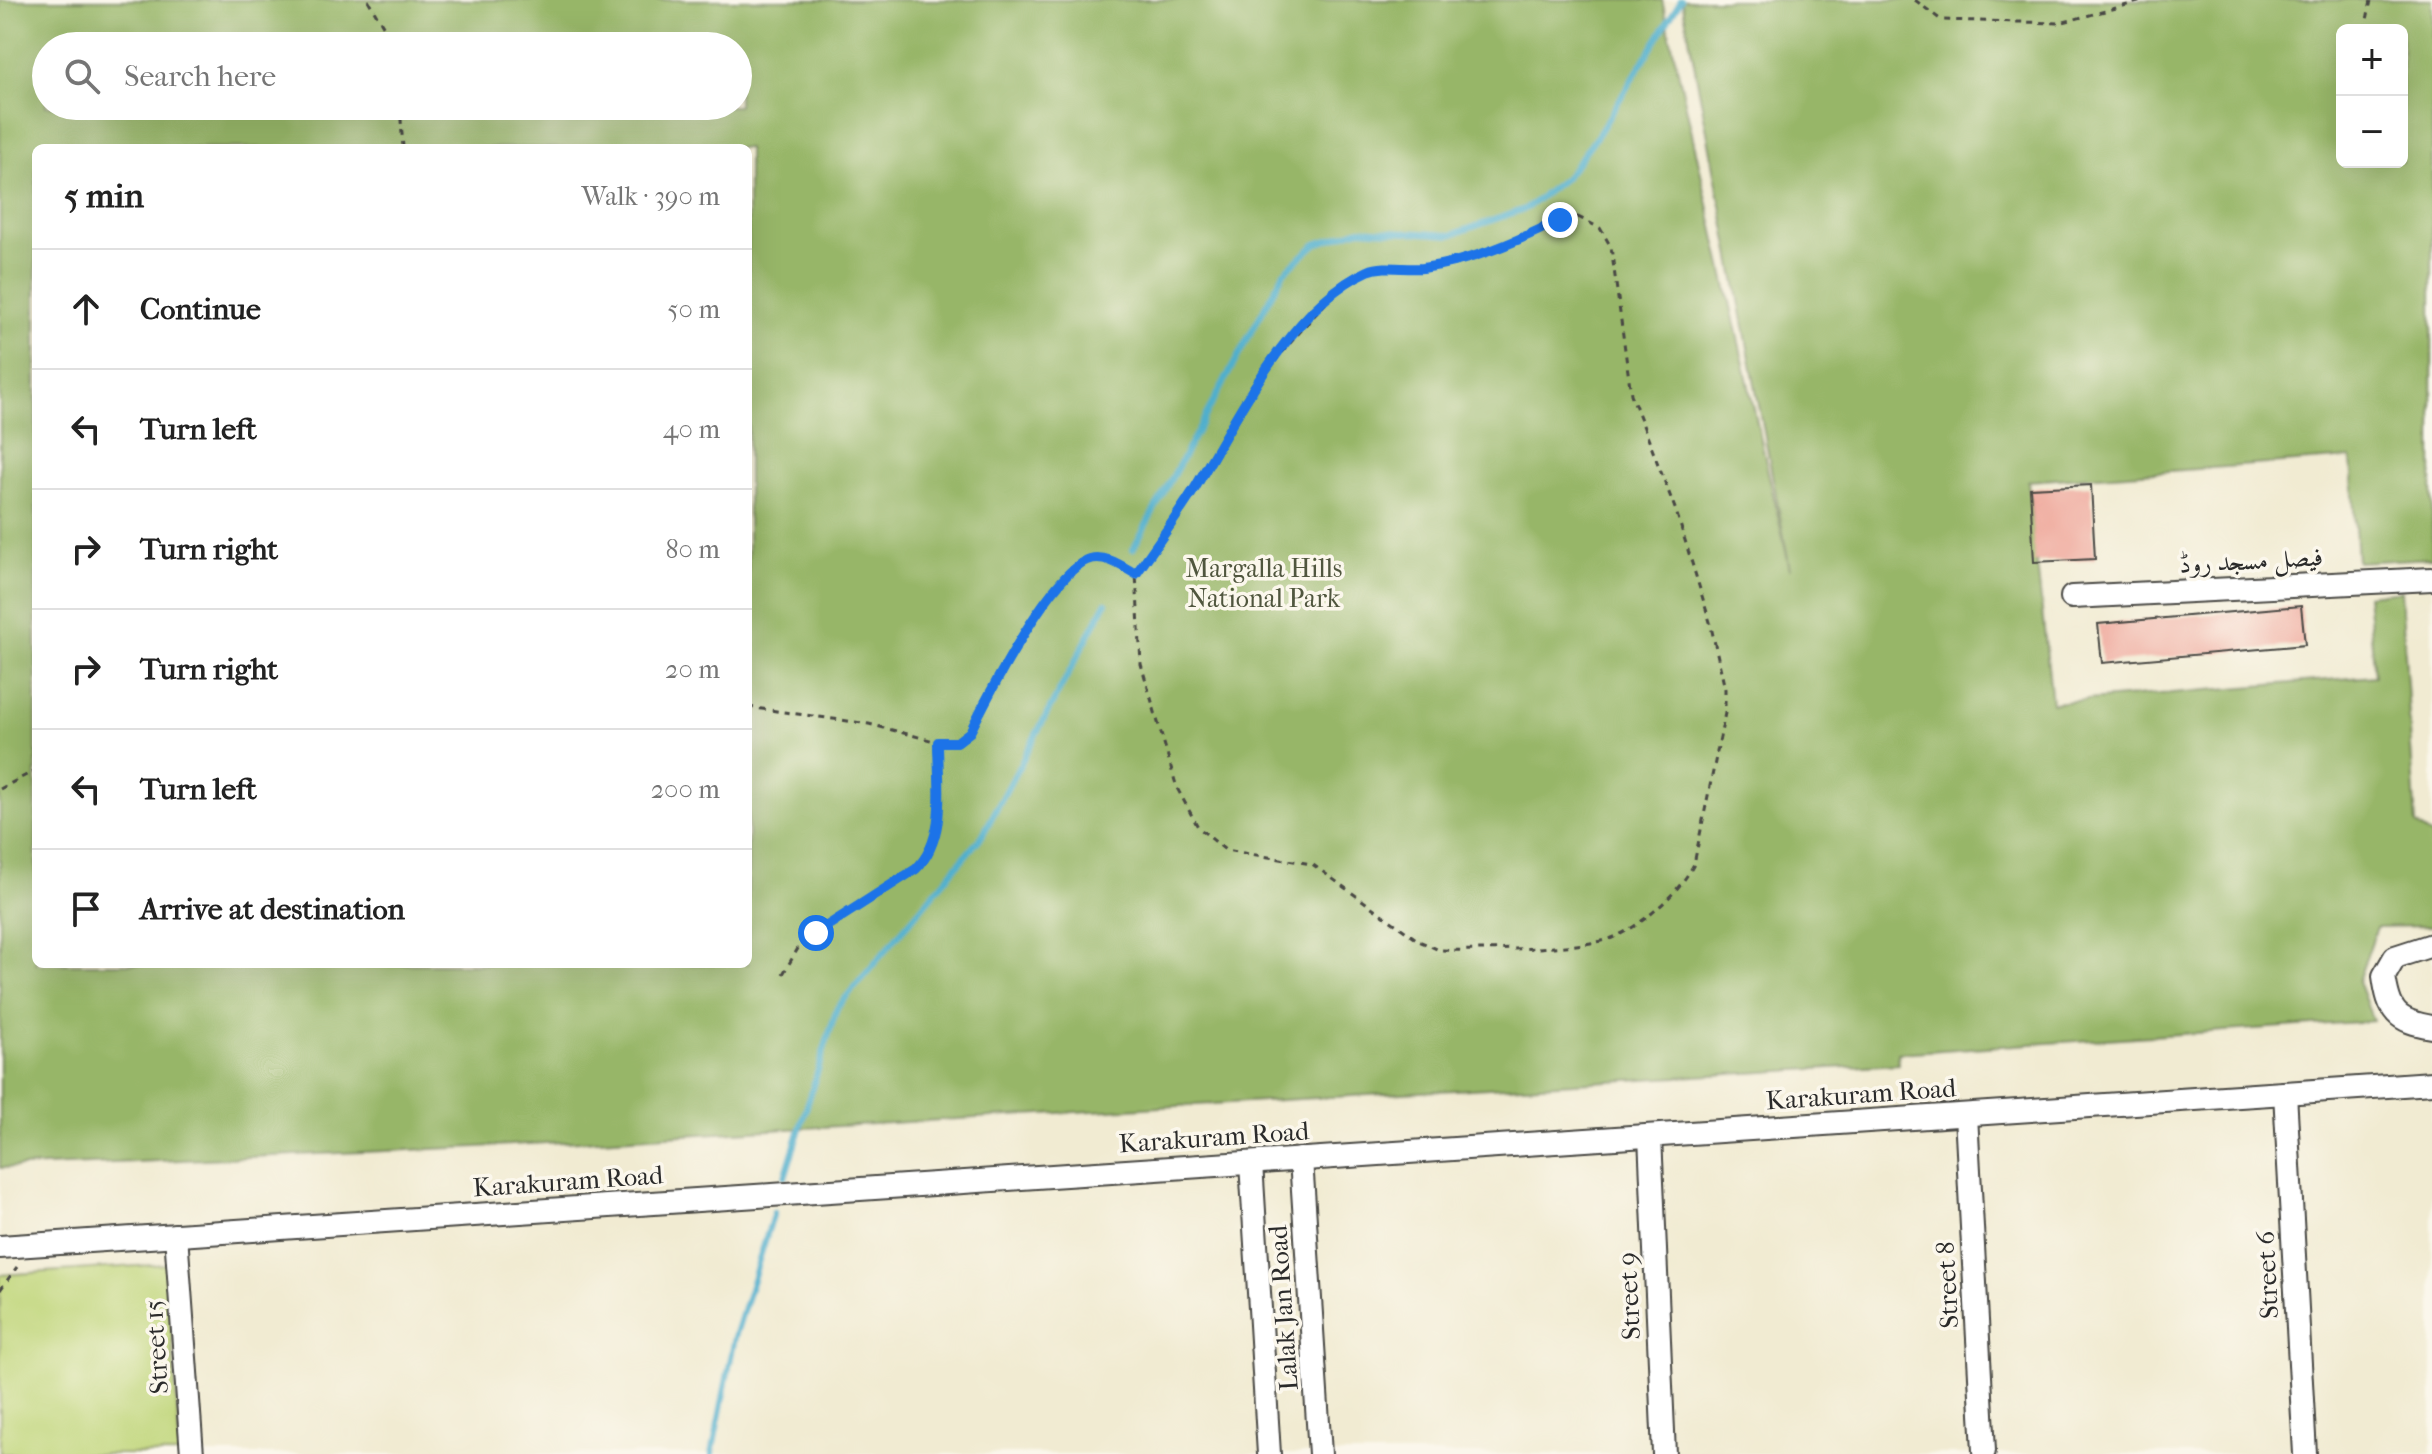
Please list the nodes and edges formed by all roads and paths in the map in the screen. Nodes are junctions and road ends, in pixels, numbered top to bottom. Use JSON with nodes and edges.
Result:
{"nodes":[{"id":1,"x":368,"y":0,"type":"edge"},
{"id":2,"x":1915,"y":0,"type":"edge"},
{"id":3,"x":2146,"y":0,"type":"edge"},
{"id":4,"x":2371,"y":0,"type":"edge"},
{"id":5,"x":2366,"y":24,"type":"edge"},
{"id":6,"x":387,"y":32,"type":"edge"},
{"id":7,"x":401,"y":120,"type":"edge"},
{"id":8,"x":403,"y":144,"type":"edge"},
{"id":9,"x":1136,"y":574,"type":"junction"},
{"id":10,"x":2432,"y":579,"type":"edge"},
{"id":11,"x":2072,"y":597,"type":"dead end"},
{"id":12,"x":752,"y":708,"type":"edge"},
{"id":13,"x":938,"y":742,"type":"junction"},
{"id":14,"x":32,"y":772,"type":"edge"},
{"id":15,"x":0,"y":789,"type":"edge"},
{"id":16,"x":2432,"y":945,"type":"edge"},
{"id":17,"x":783,"y":974,"type":"dead end"},
{"id":18,"x":2432,"y":1027,"type":"edge"},
{"id":19,"x":2432,"y":1083,"type":"edge"},
{"id":20,"x":2285,"y":1093,"type":"junction"},
{"id":21,"x":1966,"y":1115,"type":"junction"},
{"id":22,"x":1650,"y":1136,"type":"junction"},
{"id":23,"x":1301,"y":1159,"type":"junction"},
{"id":24,"x":1251,"y":1163,"type":"junction"},
{"id":25,"x":176,"y":1235,"type":"junction"},
{"id":26,"x":0,"y":1247,"type":"edge"},
{"id":27,"x":1984,"y":1451,"type":"dead end"},
{"id":28,"x":192,"y":1454,"type":"edge"},
{"id":29,"x":1269,"y":1454,"type":"edge"},
{"id":30,"x":1320,"y":1454,"type":"edge"},
{"id":31,"x":1664,"y":1454,"type":"edge"},
{"id":32,"x":2305,"y":1454,"type":"edge"}],
"edges":[{"from":1,"to":6,"type":"path"},
{"from":2,"to":3,"type":"path"},
{"from":4,"to":5,"type":"path"},
{"from":7,"to":8,"type":"path"},
{"from":9,"to":9,"type":"path"},
{"from":9,"to":13,"type":"path"},
{"from":10,"to":11,"type":"street","name":"فیصل مسجد روڈ"},
{"from":12,"to":13,"type":"path"},
{"from":13,"to":17,"type":"path"},
{"from":14,"to":15,"type":"path"},
{"from":16,"to":18,"type":"street"},
{"from":19,"to":20,"type":"street","name":"Karakuram Road"},
{"from":20,"to":21,"type":"street","name":"Karakuram Road"},
{"from":20,"to":32,"type":"street","name":"Street 6"},
{"from":21,"to":22,"type":"street","name":"Karakuram Road"},
{"from":21,"to":27,"type":"street","name":"Street 8"},
{"from":22,"to":23,"type":"street","name":"Karakuram Road"},
{"from":22,"to":31,"type":"street","name":"Street 9"},
{"from":23,"to":24,"type":"street","name":"Karakuram Road"},
{"from":23,"to":30,"type":"street","name":"Lalak Jan Road"},
{"from":24,"to":25,"type":"street","name":"Karakuram Road"},
{"from":24,"to":29,"type":"street","name":"Lalak Jan Road"},
{"from":25,"to":26,"type":"street","name":"Karakuram Road"},
{"from":25,"to":28,"type":"street","name":"Street 15"}]}
